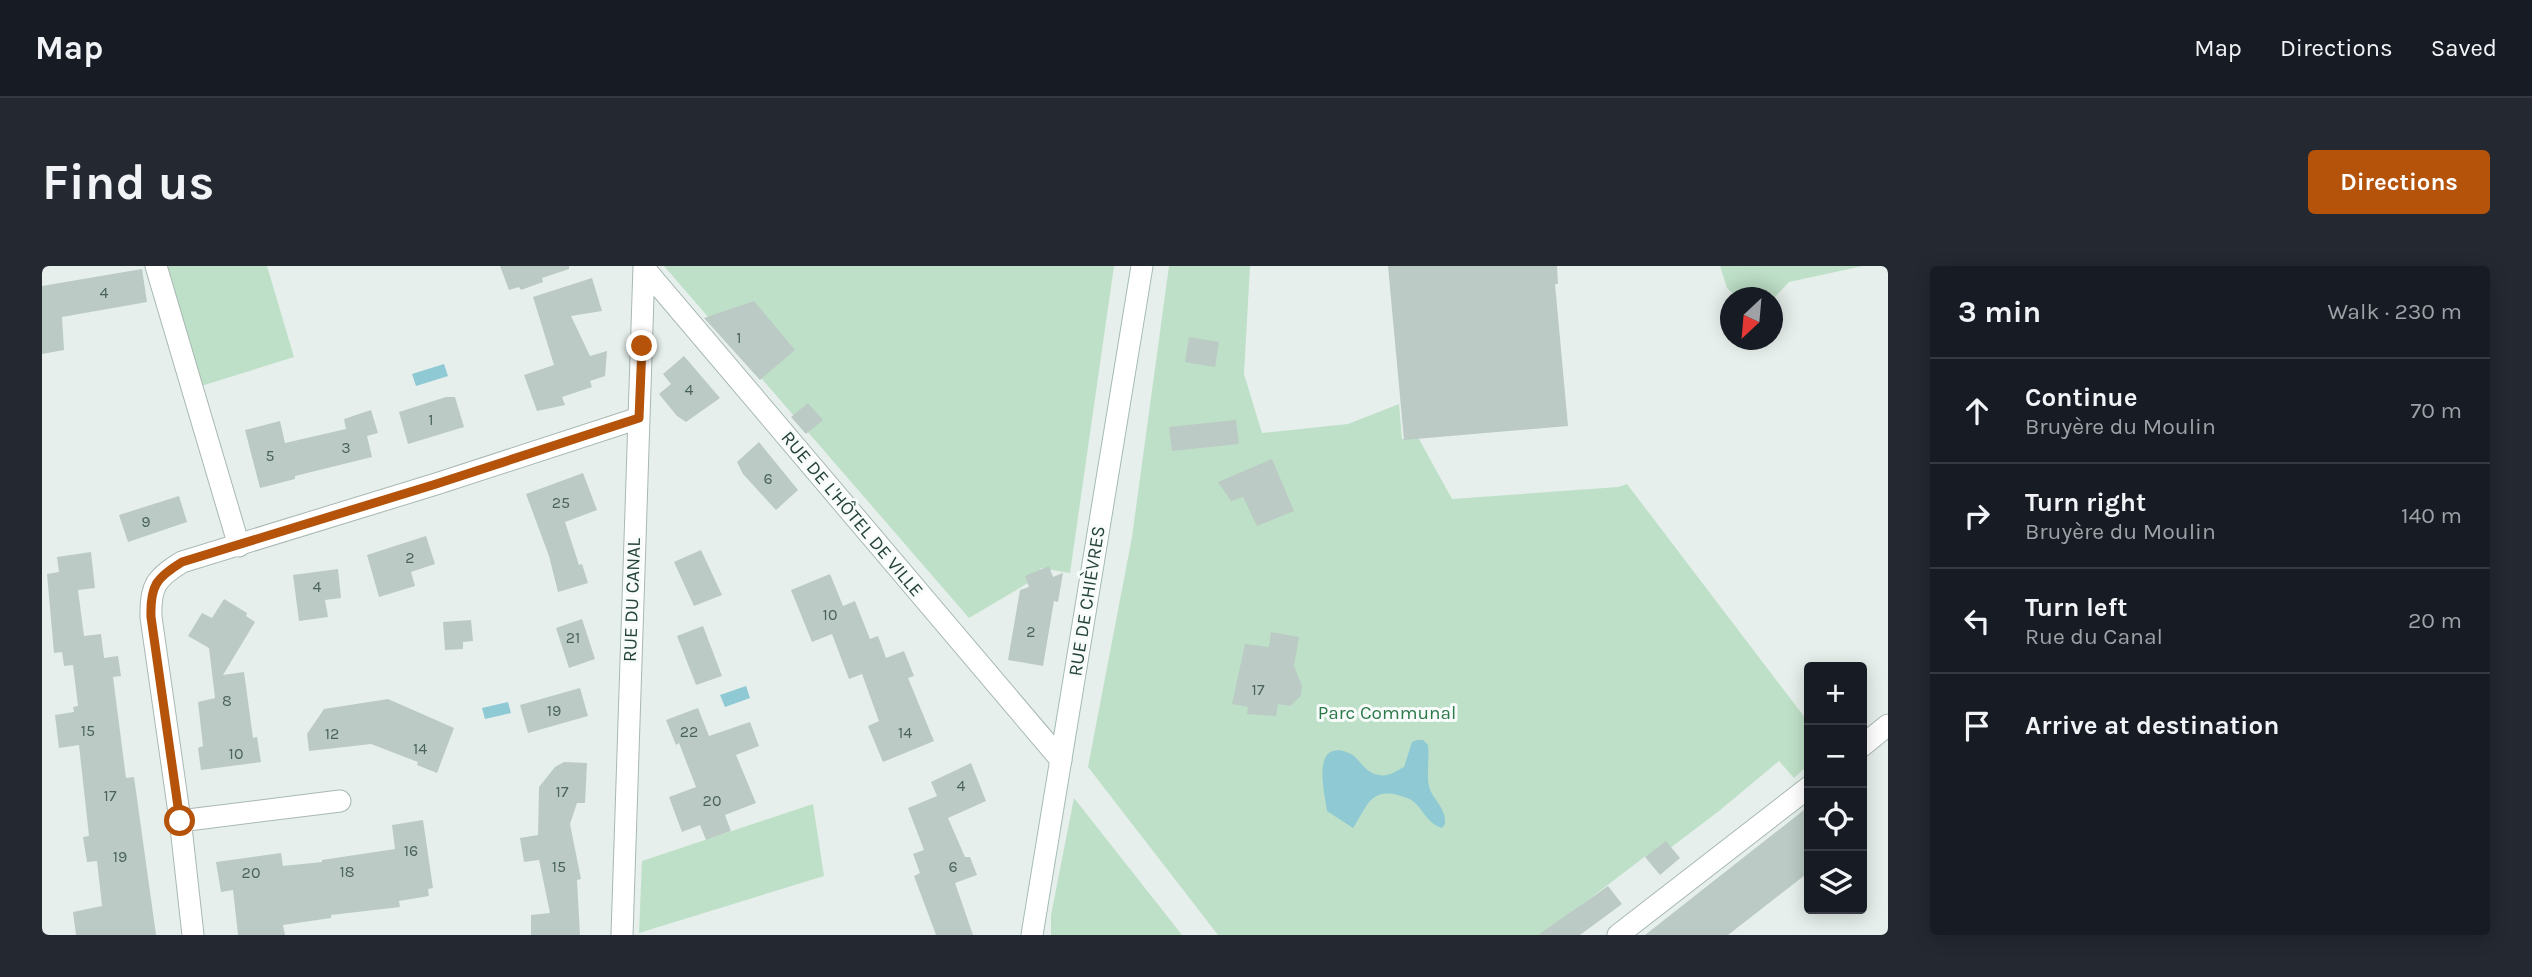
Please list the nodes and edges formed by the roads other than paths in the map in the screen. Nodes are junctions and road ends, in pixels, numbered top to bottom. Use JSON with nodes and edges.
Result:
{"nodes":[{"id":1,"x":156,"y":266,"type":"edge"},
{"id":2,"x":1142,"y":266,"type":"edge"},
{"id":3,"x":644,"y":267,"type":"edge"},
{"id":4,"x":639,"y":418,"type":"junction"},
{"id":5,"x":239,"y":546,"type":"junction"},
{"id":6,"x":1888,"y":725,"type":"edge"},
{"id":7,"x":1867,"y":742,"type":"edge"},
{"id":8,"x":1061,"y":760,"type":"junction"},
{"id":9,"x":1808,"y":788,"type":"edge"},
{"id":10,"x":340,"y":801,"type":"dead end"},
{"id":11,"x":180,"y":821,"type":"junction"},
{"id":12,"x":193,"y":935,"type":"edge"},
{"id":13,"x":622,"y":935,"type":"edge"},
{"id":14,"x":1032,"y":935,"type":"edge"},
{"id":15,"x":1618,"y":935,"type":"edge"}],
"edges":[{"from":1,"to":5,"type":"street"},
{"from":2,"to":8,"type":"street","name":"RUE DE CHIÈVRES"},
{"from":3,"to":4,"type":"street","name":"RUE DU CANAL"},
{"from":3,"to":8,"type":"street","name":"RUE DE L'HÔTEL DE VILLE"},
{"from":4,"to":5,"type":"street"},
{"from":4,"to":13,"type":"street","name":"RUE DU CANAL"},
{"from":5,"to":11,"type":"street"},
{"from":6,"to":7,"type":"street"},
{"from":8,"to":14,"type":"street","name":"RUE DE CHIÈVRES"},
{"from":9,"to":15,"type":"street"},
{"from":10,"to":11,"type":"street"},
{"from":11,"to":12,"type":"street"}]}
